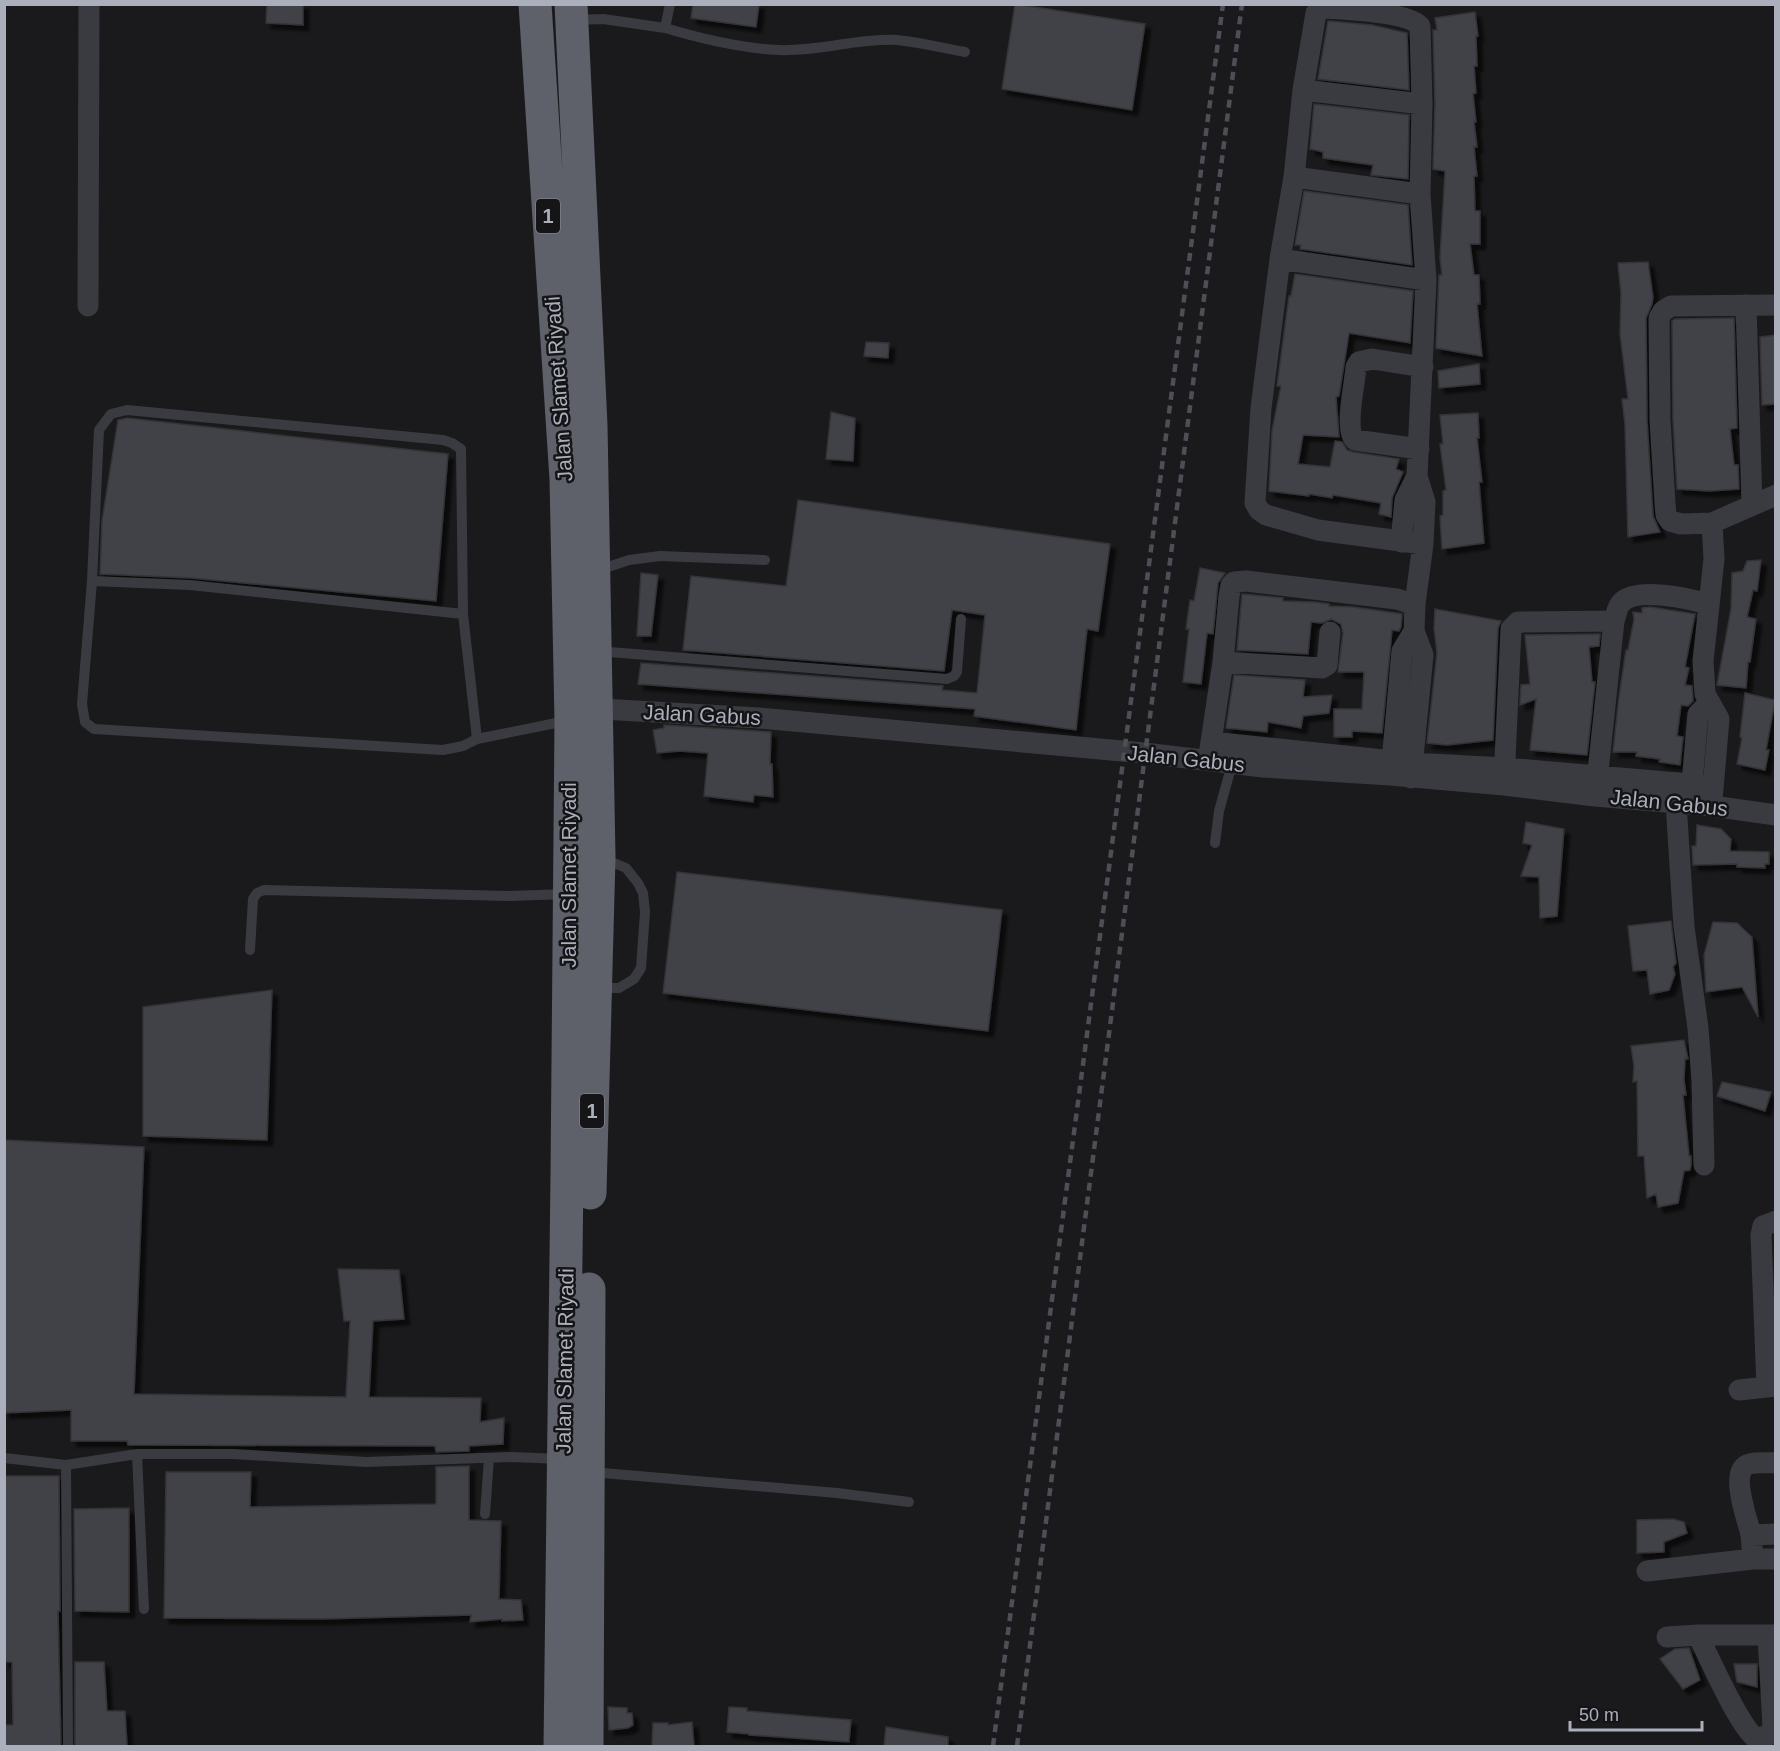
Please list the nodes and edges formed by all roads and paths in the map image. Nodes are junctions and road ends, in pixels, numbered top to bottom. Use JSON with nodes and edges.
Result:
{"nodes":[{"id":1,"x":89,"y":4,"type":"edge"},
{"id":2,"x":535,"y":4,"type":"edge"},
{"id":3,"x":670,"y":4,"type":"edge"},
{"id":4,"x":572,"y":12,"type":"edge"},
{"id":5,"x":665,"y":28,"type":"junction"},
{"id":6,"x":965,"y":52,"type":"dead end"},
{"id":7,"x":1303,"y":90,"type":"junction"},
{"id":8,"x":1422,"y":104,"type":"junction"},
{"id":9,"x":1294,"y":177,"type":"junction"},
{"id":10,"x":1420,"y":194,"type":"junction"},
{"id":11,"x":1280,"y":259,"type":"junction"},
{"id":12,"x":1426,"y":280,"type":"junction"},
{"id":13,"x":1746,"y":305,"type":"junction"},
{"id":14,"x":1776,"y":305,"type":"edge"},
{"id":15,"x":88,"y":306,"type":"dead end"},
{"id":16,"x":1423,"y":367,"type":"junction"},
{"id":17,"x":577,"y":426,"type":"junction"},
{"id":18,"x":1419,"y":449,"type":"junction"},
{"id":19,"x":1417,"y":476,"type":"junction"},
{"id":20,"x":579,"y":478,"type":"junction"},
{"id":21,"x":1776,"y":495,"type":"edge"},
{"id":22,"x":1752,"y":506,"type":"junction"},
{"id":23,"x":1713,"y":540,"type":"junction"},
{"id":24,"x":1401,"y":542,"type":"junction"},
{"id":25,"x":1423,"y":544,"type":"junction"},
{"id":26,"x":765,"y":560,"type":"dead end"},
{"id":27,"x":593,"y":572,"type":"junction"},
{"id":28,"x":92,"y":581,"type":"junction"},
{"id":29,"x":1415,"y":604,"type":"junction"},
{"id":30,"x":1708,"y":604,"type":"junction"},
{"id":31,"x":463,"y":614,"type":"junction"},
{"id":32,"x":961,"y":619,"type":"dead end"},
{"id":33,"x":1614,"y":621,"type":"junction"},
{"id":34,"x":1330,"y":632,"type":"dead end"},
{"id":35,"x":594,"y":651,"type":"junction"},
{"id":36,"x":1223,"y":662,"type":"junction"},
{"id":37,"x":578,"y":712,"type":"junction"},
{"id":38,"x":477,"y":740,"type":"junction"},
{"id":39,"x":1210,"y":752,"type":"junction"},
{"id":40,"x":1232,"y":764,"type":"junction"},
{"id":41,"x":1401,"y":769,"type":"junction"},
{"id":42,"x":1504,"y":776,"type":"junction"},
{"id":43,"x":1596,"y":786,"type":"junction"},
{"id":44,"x":1706,"y":792,"type":"junction"},
{"id":45,"x":1676,"y":803,"type":"junction"},
{"id":46,"x":1776,"y":815,"type":"edge"},
{"id":47,"x":1215,"y":843,"type":"dead end"},
{"id":48,"x":599,"y":857,"type":"junction"},
{"id":49,"x":569,"y":893,"type":"junction"},
{"id":50,"x":250,"y":950,"type":"dead end"},
{"id":51,"x":596,"y":988,"type":"junction"},
{"id":52,"x":1704,"y":1165,"type":"dead end"},
{"id":53,"x":1776,"y":1221,"type":"edge"},
{"id":54,"x":1772,"y":1387,"type":"edge"},
{"id":55,"x":1739,"y":1390,"type":"dead end"},
{"id":56,"x":138,"y":1454,"type":"junction"},
{"id":57,"x":4,"y":1458,"type":"edge"},
{"id":58,"x":489,"y":1458,"type":"junction"},
{"id":59,"x":1776,"y":1463,"type":"edge"},
{"id":60,"x":66,"y":1465,"type":"junction"},
{"id":61,"x":576,"y":1465,"type":"junction"},
{"id":62,"x":909,"y":1502,"type":"dead end"},
{"id":63,"x":485,"y":1514,"type":"dead end"},
{"id":64,"x":1776,"y":1534,"type":"edge"},
{"id":65,"x":1751,"y":1535,"type":"junction"},
{"id":66,"x":1753,"y":1559,"type":"junction"},
{"id":67,"x":1776,"y":1559,"type":"edge"},
{"id":68,"x":1647,"y":1571,"type":"dead end"},
{"id":69,"x":144,"y":1608,"type":"dead end"},
{"id":70,"x":1698,"y":1635,"type":"junction"},
{"id":71,"x":1772,"y":1635,"type":"edge"},
{"id":72,"x":1667,"y":1637,"type":"dead end"},
{"id":73,"x":68,"y":1746,"type":"edge"},
{"id":74,"x":560,"y":1746,"type":"edge"},
{"id":75,"x":587,"y":1746,"type":"edge"}],
"edges":[{"from":1,"to":15,"type":"street"},
{"from":2,"to":17,"type":"highway","name":"Jalan Slamet Riyadi","number":"1"},
{"from":3,"to":5,"type":"lane"},
{"from":4,"to":5,"type":"lane"},
{"from":4,"to":17,"type":"highway","name":"Jalan Slamet Riyadi","number":"1"},
{"from":5,"to":6,"type":"lane"},
{"from":7,"to":8,"type":"street"},
{"from":7,"to":8,"type":"street"},
{"from":7,"to":9,"type":"street"},
{"from":8,"to":10,"type":"street"},
{"from":9,"to":10,"type":"street"},
{"from":9,"to":11,"type":"street"},
{"from":10,"to":12,"type":"street"},
{"from":11,"to":12,"type":"street"},
{"from":11,"to":24,"type":"street"},
{"from":12,"to":16,"type":"street"},
{"from":13,"to":14,"type":"street"},
{"from":13,"to":22,"type":"street"},
{"from":13,"to":23,"type":"street"},
{"from":16,"to":18,"type":"street"},
{"from":16,"to":18,"type":"street"},
{"from":17,"to":20,"type":"highway","name":"Jalan Slamet Riyadi","number":"1"},
{"from":18,"to":19,"type":"street"},
{"from":19,"to":24,"type":"street"},
{"from":19,"to":25,"type":"street"},
{"from":20,"to":27,"type":"highway","name":"Jalan Slamet Riyadi","number":"1"},
{"from":20,"to":37,"type":"highway","name":"Jalan Slamet Riyadi","number":"1"},
{"from":21,"to":22,"type":"street"},
{"from":22,"to":23,"type":"street"},
{"from":23,"to":30,"type":"street"},
{"from":24,"to":25,"type":"street"},
{"from":25,"to":29,"type":"street"},
{"from":26,"to":27,"type":"lane"},
{"from":27,"to":35,"type":"highway","name":"Jalan Slamet Riyadi","number":"1"},
{"from":28,"to":31,"type":"lane"},
{"from":28,"to":31,"type":"lane"},
{"from":28,"to":38,"type":"lane"},
{"from":29,"to":36,"type":"street"},
{"from":29,"to":41,"type":"street"},
{"from":30,"to":33,"type":"street"},
{"from":30,"to":44,"type":"street"},
{"from":31,"to":38,"type":"lane"},
{"from":32,"to":35,"type":"lane"},
{"from":33,"to":42,"type":"street"},
{"from":33,"to":43,"type":"street"},
{"from":34,"to":36,"type":"street"},
{"from":35,"to":37,"type":"highway","name":"Jalan Slamet Riyadi","number":"1"},
{"from":36,"to":39,"type":"street"},
{"from":37,"to":38,"type":"lane"},
{"from":37,"to":39,"type":"street","name":"Jalan Gabus"},
{"from":37,"to":48,"type":"highway","name":"Jalan Slamet Riyadi","number":"1"},
{"from":37,"to":49,"type":"highway","name":"Jalan Slamet Riyadi","number":"1"},
{"from":39,"to":40,"type":"street","name":"Jalan Gabus"},
{"from":39,"to":41,"type":"street"},
{"from":40,"to":41,"type":"street","name":"Jalan Gabus"},
{"from":40,"to":47,"type":"lane"},
{"from":41,"to":42,"type":"street"},
{"from":42,"to":43,"type":"street"},
{"from":43,"to":44,"type":"street"},
{"from":43,"to":45,"type":"street","name":"Jalan Gabus"},
{"from":44,"to":45,"type":"street","name":"Jalan Gabus"},
{"from":44,"to":46,"type":"street","name":"Jalan Gabus"},
{"from":45,"to":52,"type":"street"},
{"from":48,"to":51,"type":"highway","name":"Jalan Slamet Riyadi","number":"1"},
{"from":48,"to":51,"type":"lane"},
{"from":49,"to":50,"type":"lane"},
{"from":49,"to":61,"type":"highway","name":"Jalan Slamet Riyadi","number":"1"},
{"from":51,"to":61,"type":"highway","name":"Jalan Slamet Riyadi","number":"1"},
{"from":53,"to":54,"type":"street"},
{"from":54,"to":55,"type":"street"},
{"from":56,"to":58,"type":"lane"},
{"from":56,"to":60,"type":"lane"},
{"from":56,"to":69,"type":"lane"},
{"from":57,"to":60,"type":"lane"},
{"from":58,"to":61,"type":"lane"},
{"from":58,"to":63,"type":"lane"},
{"from":59,"to":65,"type":"street"},
{"from":60,"to":73,"type":"lane"},
{"from":61,"to":62,"type":"lane"},
{"from":61,"to":74,"type":"highway","name":"Jalan Slamet Riyadi","number":"1"},
{"from":61,"to":75,"type":"highway","name":"Jalan Slamet Riyadi","number":"1"},
{"from":64,"to":65,"type":"street"},
{"from":65,"to":66,"type":"street"},
{"from":66,"to":67,"type":"street"},
{"from":66,"to":68,"type":"street"},
{"from":70,"to":71,"type":"street"},
{"from":70,"to":71,"type":"street"},
{"from":70,"to":72,"type":"street"}]}
